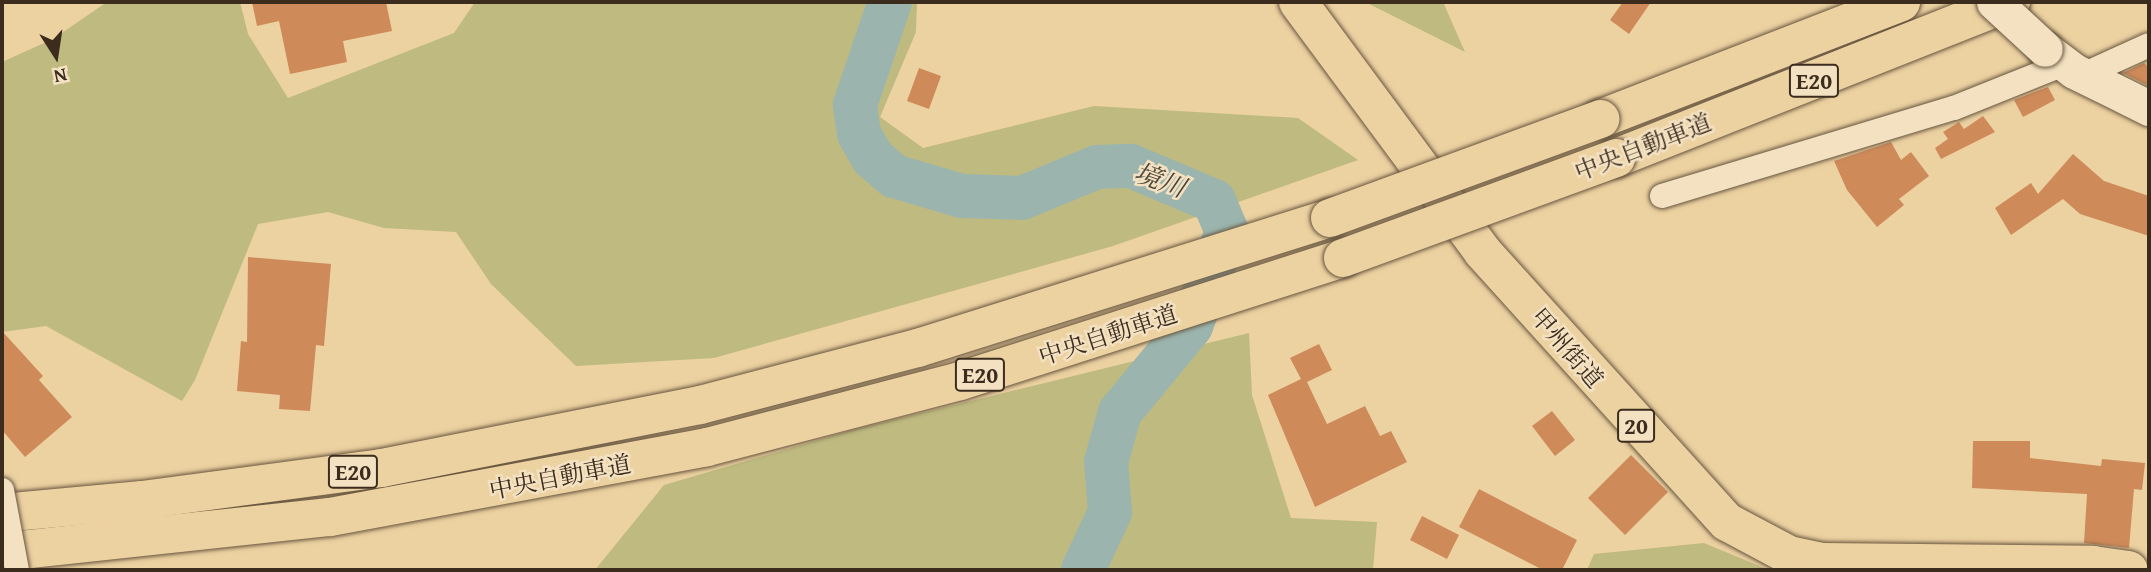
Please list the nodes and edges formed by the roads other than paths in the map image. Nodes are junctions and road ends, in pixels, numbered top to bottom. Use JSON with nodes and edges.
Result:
{"nodes":[{"id":1,"x":1298,"y":2,"type":"edge"},
{"id":2,"x":1901,"y":2,"type":"edge"},
{"id":3,"x":1994,"y":2,"type":"edge"},
{"id":4,"x":2011,"y":2,"type":"edge"},
{"id":5,"x":2149,"y":45,"type":"edge"},
{"id":6,"x":2064,"y":63,"type":"junction"},
{"id":7,"x":2149,"y":108,"type":"edge"},
{"id":8,"x":1662,"y":196,"type":"dead end"},
{"id":9,"x":2,"y":490,"type":"edge"},
{"id":10,"x":2,"y":513,"type":"edge"},
{"id":11,"x":2,"y":552,"type":"edge"},
{"id":12,"x":17,"y":570,"type":"edge"},
{"id":13,"x":2129,"y":570,"type":"edge"}],
"edges":[{"from":1,"to":13,"type":"highway","name":"甲州街道","number":"20"},
{"from":2,"to":10,"type":"highway","name":"中央自動車道","number":"E20","bridge":true},
{"from":3,"to":6,"type":"main road","bridge":true},
{"from":4,"to":11,"type":"highway","name":"中央自動車道","number":"E20","bridge":true},
{"from":5,"to":6,"type":"street"},
{"from":6,"to":7,"type":"main road"},
{"from":6,"to":8,"type":"street"},
{"from":9,"to":12,"type":"street","bridge":true}]}
